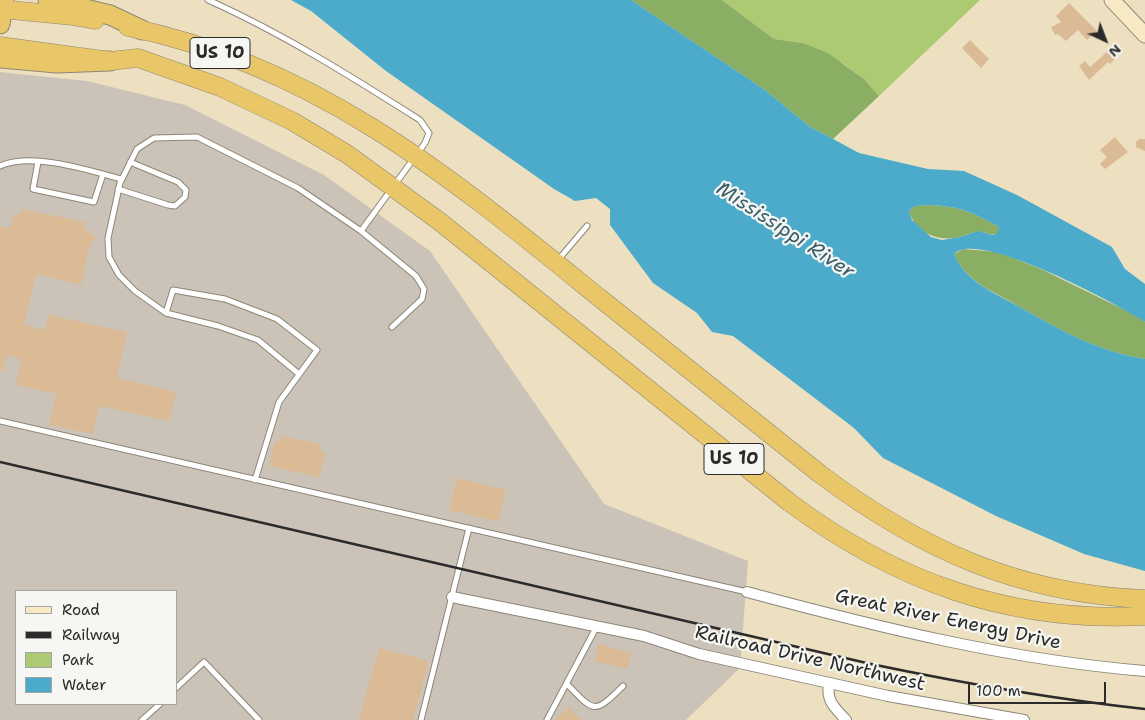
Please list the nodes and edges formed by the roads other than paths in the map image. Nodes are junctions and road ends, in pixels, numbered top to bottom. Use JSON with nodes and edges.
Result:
{"nodes":[{"id":1,"x":48,"y":0,"type":"edge"},
{"id":2,"x":208,"y":0,"type":"edge"},
{"id":3,"x":1112,"y":0,"type":"edge"},
{"id":4,"x":2,"y":10,"type":"edge"},
{"id":5,"x":142,"y":30,"type":"junction"},
{"id":6,"x":1145,"y":35,"type":"edge"},
{"id":7,"x":0,"y":46,"type":"edge"},
{"id":8,"x":0,"y":58,"type":"edge"},
{"id":9,"x":110,"y":61,"type":"junction"},
{"id":10,"x":417,"y":155,"type":"junction"},
{"id":11,"x":38,"y":162,"type":"junction"},
{"id":12,"x":130,"y":162,"type":"junction"},
{"id":13,"x":0,"y":166,"type":"edge"},
{"id":14,"x":103,"y":174,"type":"junction"},
{"id":15,"x":121,"y":180,"type":"junction"},
{"id":16,"x":395,"y":187,"type":"junction"},
{"id":17,"x":118,"y":189,"type":"junction"},
{"id":18,"x":587,"y":226,"type":"dead end"},
{"id":19,"x":361,"y":232,"type":"junction"},
{"id":20,"x":556,"y":263,"type":"junction"},
{"id":21,"x":166,"y":313,"type":"junction"},
{"id":22,"x":392,"y":327,"type":"dead end"},
{"id":23,"x":299,"y":374,"type":"junction"},
{"id":24,"x":0,"y":421,"type":"edge"},
{"id":25,"x":255,"y":480,"type":"junction"},
{"id":26,"x":470,"y":528,"type":"junction"},
{"id":27,"x":747,"y":592,"type":"joint"},
{"id":28,"x":452,"y":597,"type":"junction"},
{"id":29,"x":1145,"y":599,"type":"edge"},
{"id":30,"x":1145,"y":616,"type":"edge"},
{"id":31,"x":594,"y":625,"type":"junction"},
{"id":32,"x":1145,"y":671,"type":"edge"},
{"id":33,"x":829,"y":682,"type":"junction"},
{"id":34,"x":567,"y":684,"type":"junction"},
{"id":35,"x":178,"y":686,"type":"edge"},
{"id":36,"x":623,"y":686,"type":"dead end"},
{"id":37,"x":159,"y":705,"type":"edge"},
{"id":38,"x":142,"y":720,"type":"edge"},
{"id":39,"x":259,"y":720,"type":"edge"},
{"id":40,"x":421,"y":720,"type":"edge"},
{"id":41,"x":548,"y":720,"type":"edge"},
{"id":42,"x":846,"y":720,"type":"edge"},
{"id":43,"x":1024,"y":720,"type":"edge"}],
"edges":[{"from":1,"to":5,"type":"highway"},
{"from":2,"to":10,"type":"lane"},
{"from":3,"to":6,"type":"main road"},
{"from":4,"to":5,"type":"highway","number":"US 10"},
{"from":5,"to":10,"type":"highway","number":"US 10"},
{"from":7,"to":9,"type":"highway","number":"US 10"},
{"from":8,"to":9,"type":"highway"},
{"from":9,"to":16,"type":"highway","number":"US 10"},
{"from":10,"to":16,"type":"lane"},
{"from":10,"to":20,"type":"highway","number":"US 10"},
{"from":11,"to":13,"type":"lane"},
{"from":11,"to":14,"type":"lane"},
{"from":11,"to":14,"type":"lane"},
{"from":12,"to":15,"type":"lane"},
{"from":12,"to":17,"type":"lane"},
{"from":12,"to":19,"type":"lane"},
{"from":14,"to":15,"type":"lane"},
{"from":15,"to":17,"type":"lane"},
{"from":16,"to":19,"type":"lane"},
{"from":16,"to":30,"type":"highway","number":"US 10"},
{"from":17,"to":21,"type":"lane"},
{"from":18,"to":20,"type":"lane"},
{"from":19,"to":22,"type":"lane"},
{"from":20,"to":29,"type":"highway","number":"US 10"},
{"from":21,"to":23,"type":"lane"},
{"from":21,"to":23,"type":"lane"},
{"from":23,"to":25,"type":"lane"},
{"from":24,"to":25,"type":"lane"},
{"from":25,"to":26,"type":"lane"},
{"from":26,"to":27,"type":"lane"},
{"from":26,"to":28,"type":"lane"},
{"from":27,"to":32,"type":"street","name":"Great River Energy Drive"},
{"from":28,"to":31,"type":"street","name":"Railroad Drive Northwest"},
{"from":28,"to":40,"type":"lane"},
{"from":31,"to":33,"type":"street","name":"Railroad Drive Northwest"},
{"from":31,"to":34,"type":"lane"},
{"from":33,"to":42,"type":"street"},
{"from":33,"to":43,"type":"street","name":"Railroad Drive Northwest"},
{"from":34,"to":36,"type":"lane"},
{"from":34,"to":41,"type":"lane"},
{"from":35,"to":39,"type":"lane"},
{"from":37,"to":38,"type":"lane"}]}
